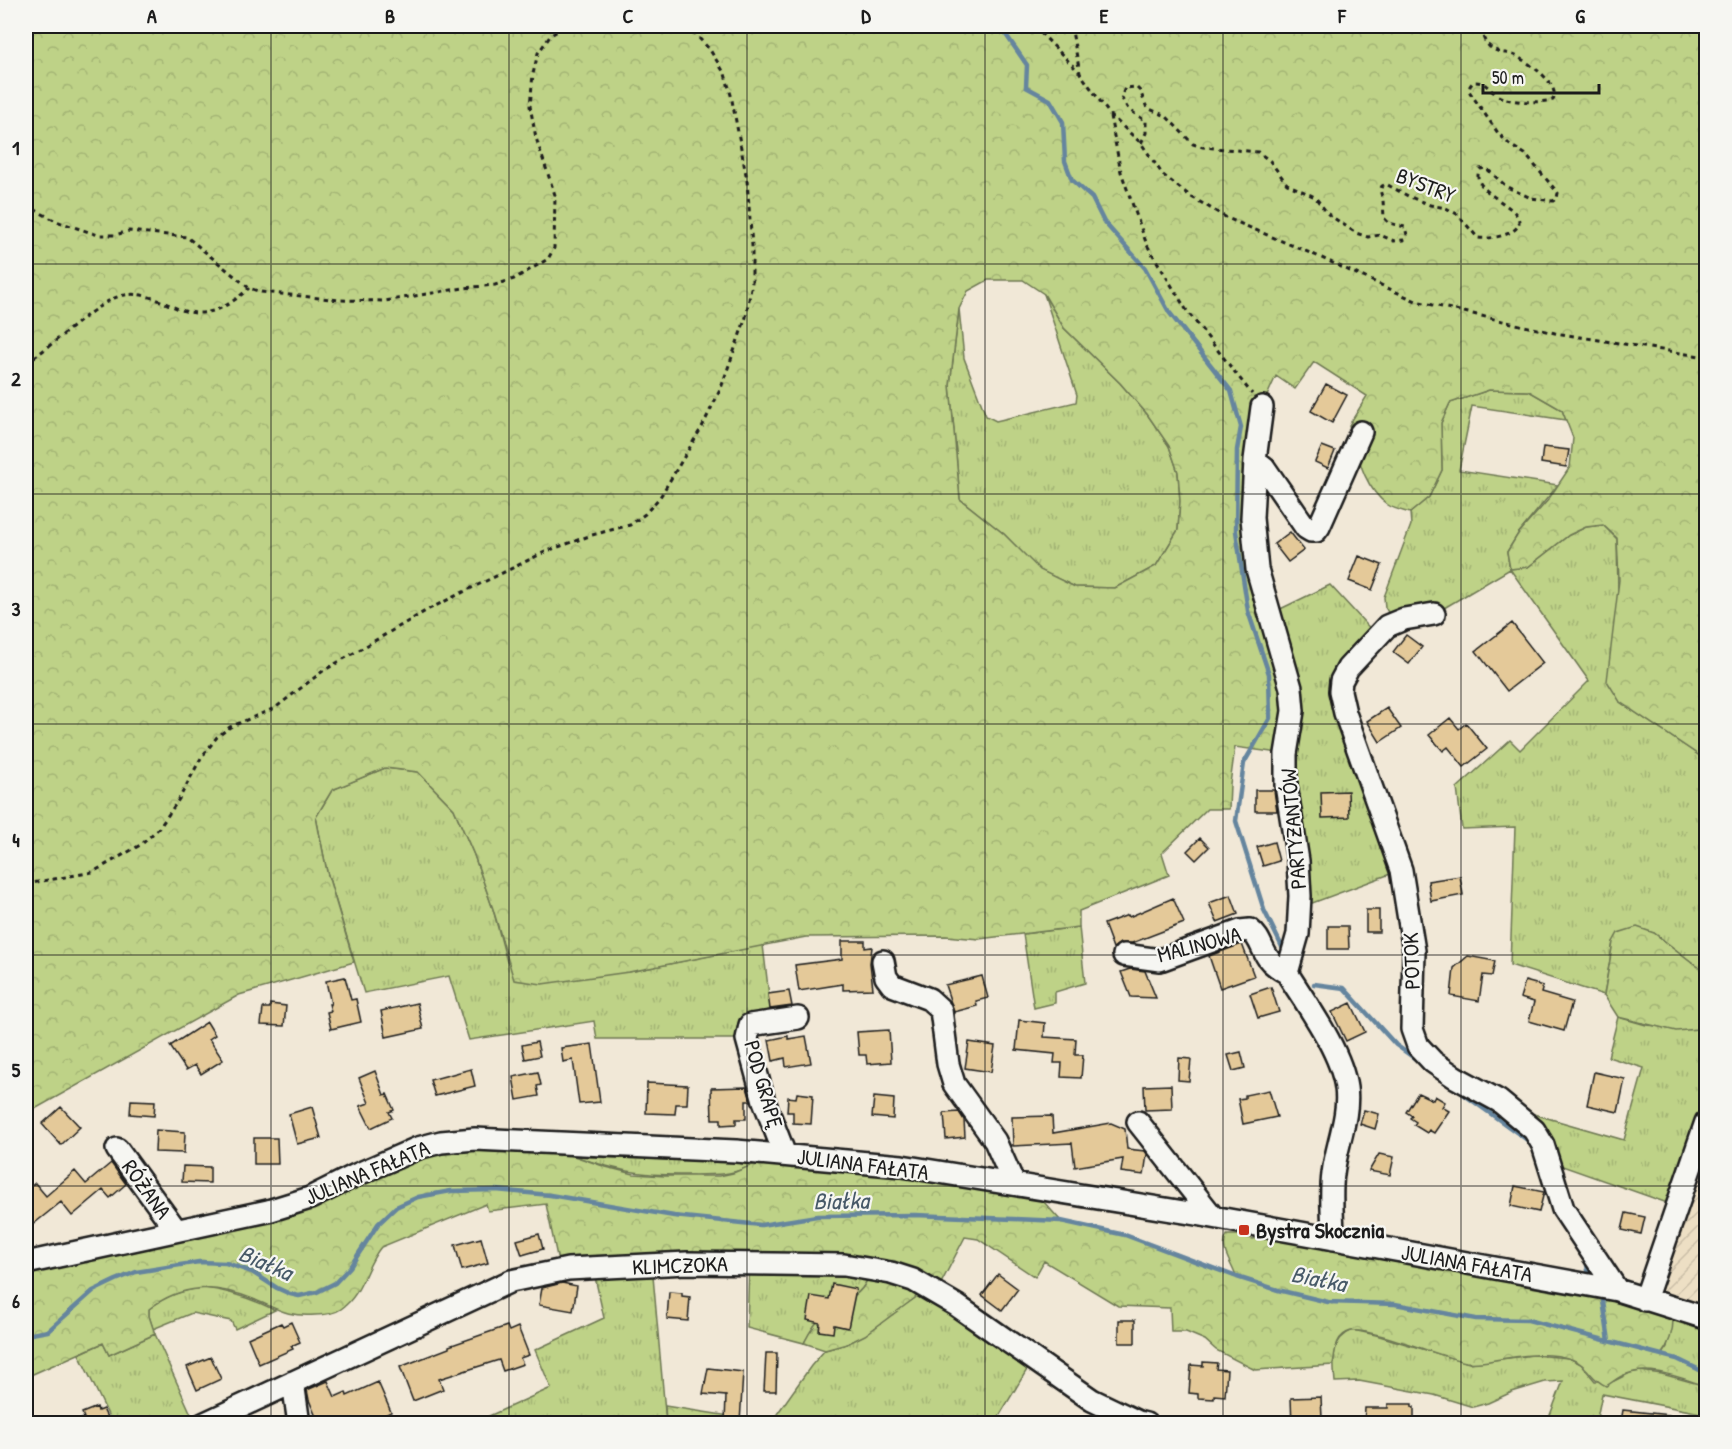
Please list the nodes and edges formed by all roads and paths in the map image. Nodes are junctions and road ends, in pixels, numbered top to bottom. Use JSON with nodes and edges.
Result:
{"nodes":[{"id":1,"x":566,"y":26,"type":"edge"},
{"id":2,"x":688,"y":26,"type":"edge"},
{"id":3,"x":1034,"y":26,"type":"edge"},
{"id":4,"x":1071,"y":26,"type":"edge"},
{"id":5,"x":1481,"y":26,"type":"edge"},
{"id":6,"x":1080,"y":73,"type":"junction"},
{"id":7,"x":1110,"y":116,"type":"junction"},
{"id":8,"x":1141,"y":143,"type":"junction"},
{"id":9,"x":26,"y":205,"type":"edge"},
{"id":10,"x":249,"y":288,"type":"junction"},
{"id":11,"x":1707,"y":360,"type":"edge"},
{"id":12,"x":26,"y":362,"type":"edge"},
{"id":13,"x":1262,"y":407,"type":"joint"},
{"id":14,"x":1361,"y":432,"type":"dead end"},
{"id":15,"x":1255,"y":460,"type":"junction"},
{"id":16,"x":1434,"y":614,"type":"dead end"},
{"id":17,"x":26,"y":884,"type":"edge"},
{"id":18,"x":1124,"y":955,"type":"dead end"},
{"id":19,"x":883,"y":962,"type":"dead end"},
{"id":20,"x":1287,"y":973,"type":"junction"},
{"id":21,"x":798,"y":1018,"type":"dead end"},
{"id":22,"x":1138,"y":1122,"type":"dead end"},
{"id":23,"x":1707,"y":1122,"type":"edge"},
{"id":24,"x":117,"y":1149,"type":"dead end"},
{"id":25,"x":785,"y":1155,"type":"junction"},
{"id":26,"x":1014,"y":1184,"type":"junction"},
{"id":27,"x":1213,"y":1217,"type":"junction"},
{"id":28,"x":176,"y":1230,"type":"junction"},
{"id":29,"x":1333,"y":1239,"type":"junction"},
{"id":30,"x":26,"y":1263,"type":"edge"},
{"id":31,"x":1617,"y":1290,"type":"junction"},
{"id":32,"x":1645,"y":1300,"type":"junction"},
{"id":33,"x":1707,"y":1318,"type":"edge"},
{"id":34,"x":293,"y":1382,"type":"junction"},
{"id":35,"x":203,"y":1424,"type":"edge"},
{"id":36,"x":299,"y":1424,"type":"edge"},
{"id":37,"x":1146,"y":1424,"type":"edge"}],
"edges":[{"from":1,"to":10,"type":"path"},
{"from":2,"to":17,"type":"path"},
{"from":3,"to":6,"type":"path"},
{"from":4,"to":6,"type":"path"},
{"from":5,"to":8,"type":"path","name":"BYSTRY"},
{"from":6,"to":7,"type":"path"},
{"from":7,"to":8,"type":"path"},
{"from":7,"to":13,"type":"path"},
{"from":8,"to":11,"type":"path"},
{"from":9,"to":10,"type":"path"},
{"from":10,"to":12,"type":"path"},
{"from":13,"to":15,"type":"street","name":"PARTYZANTÓW"},
{"from":14,"to":15,"type":"street"},
{"from":15,"to":20,"type":"street","name":"PARTYZANTÓW"},
{"from":16,"to":31,"type":"street","name":"POTOK"},
{"from":18,"to":20,"type":"street","name":"MALINOWA"},
{"from":19,"to":26,"type":"street"},
{"from":20,"to":29,"type":"street"},
{"from":21,"to":25,"type":"street","name":"POD GRAPĘ"},
{"from":22,"to":27,"type":"street"},
{"from":23,"to":32,"type":"street"},
{"from":24,"to":28,"type":"street","name":"RÓŻANA"},
{"from":25,"to":26,"type":"street","name":"JULIANA FAŁATA"},
{"from":25,"to":28,"type":"street","name":"JULIANA FAŁATA"},
{"from":26,"to":27,"type":"street","name":"JULIANA FAŁATA"},
{"from":27,"to":29,"type":"street","name":"JULIANA FAŁATA"},
{"from":28,"to":30,"type":"street","name":"JULIANA FAŁATA"},
{"from":29,"to":31,"type":"street","name":"JULIANA FAŁATA"},
{"from":31,"to":32,"type":"street","name":"JULIANA FAŁATA"},
{"from":32,"to":33,"type":"street","name":"JULIANA FAŁATA"},
{"from":34,"to":35,"type":"street","name":"KLIMCZOKA"},
{"from":34,"to":36,"type":"street"},
{"from":34,"to":37,"type":"street","name":"KLIMCZOKA"}]}
